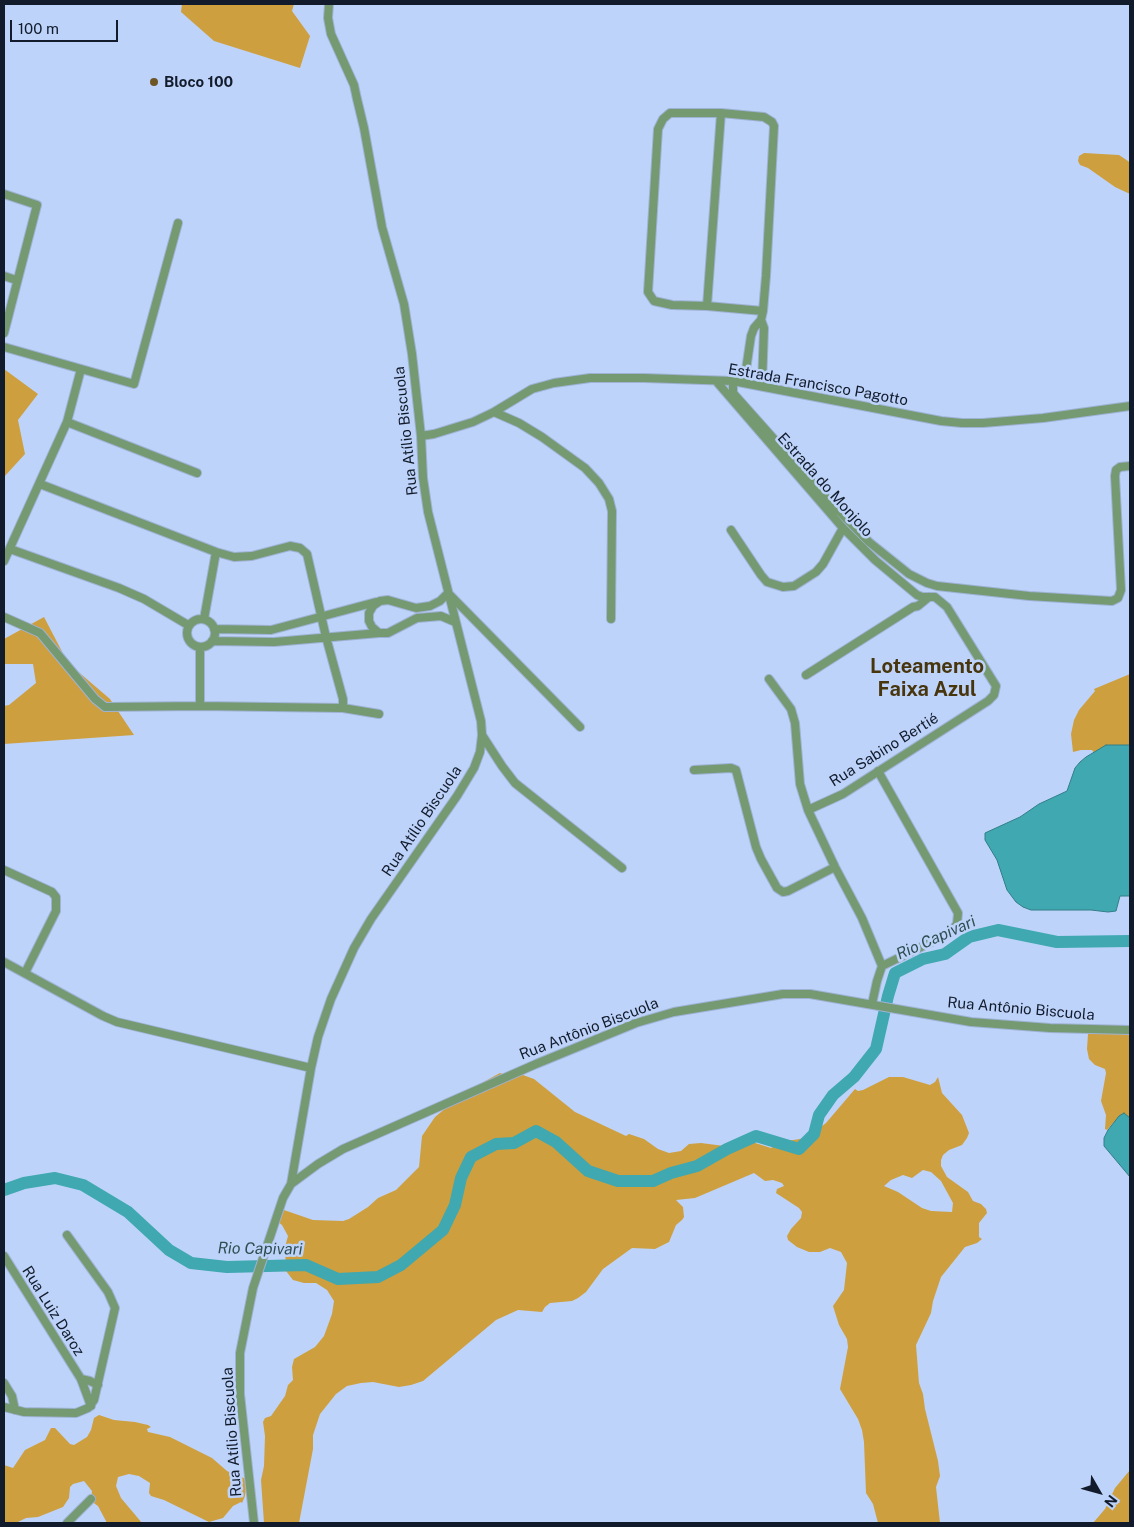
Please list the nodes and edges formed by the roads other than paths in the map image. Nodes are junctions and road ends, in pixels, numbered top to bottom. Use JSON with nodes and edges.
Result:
{"nodes":[{"id":1,"x":329,"y":4,"type":"edge"},
{"id":2,"x":721,"y":113,"type":"junction"},
{"id":3,"x":4,"y":194,"type":"edge"},
{"id":4,"x":178,"y":223,"type":"dead end"},
{"id":5,"x":4,"y":276,"type":"edge"},
{"id":6,"x":16,"y":280,"type":"junction"},
{"id":7,"x":707,"y":306,"type":"junction"},
{"id":8,"x":763,"y":311,"type":"junction"},
{"id":9,"x":761,"y":320,"type":"junction"},
{"id":10,"x":4,"y":333,"type":"edge"},
{"id":11,"x":4,"y":347,"type":"edge"},
{"id":12,"x":81,"y":369,"type":"junction"},
{"id":13,"x":716,"y":381,"type":"junction"},
{"id":14,"x":733,"y":381,"type":"junction"},
{"id":15,"x":744,"y":383,"type":"junction"},
{"id":16,"x":762,"y":386,"type":"junction"},
{"id":17,"x":1130,"y":406,"type":"edge"},
{"id":18,"x":494,"y":412,"type":"junction"},
{"id":19,"x":67,"y":422,"type":"junction"},
{"id":20,"x":421,"y":436,"type":"junction"},
{"id":21,"x":1130,"y":466,"type":"edge"},
{"id":22,"x":198,"y":473,"type":"dead end"},
{"id":23,"x":40,"y":484,"type":"junction"},
{"id":24,"x":843,"y":528,"type":"junction"},
{"id":25,"x":731,"y":530,"type":"dead end"},
{"id":26,"x":10,"y":549,"type":"junction"},
{"id":27,"x":216,"y":552,"type":"junction"},
{"id":28,"x":4,"y":561,"type":"edge"},
{"id":29,"x":448,"y":593,"type":"junction"},
{"id":30,"x":922,"y":596,"type":"junction"},
{"id":31,"x":380,"y":601,"type":"junction"},
{"id":32,"x":913,"y":607,"type":"junction"},
{"id":33,"x":321,"y":616,"type":"junction"},
{"id":34,"x":4,"y":617,"type":"edge"},
{"id":35,"x":204,"y":619,"type":"junction"},
{"id":36,"x":611,"y":619,"type":"dead end"},
{"id":37,"x":455,"y":622,"type":"junction"},
{"id":38,"x":188,"y":626,"type":"junction"},
{"id":39,"x":214,"y":628,"type":"junction"},
{"id":40,"x":379,"y":633,"type":"junction"},
{"id":41,"x":326,"y":637,"type":"junction"},
{"id":42,"x":212,"y":641,"type":"junction"},
{"id":43,"x":200,"y":647,"type":"junction"},
{"id":44,"x":806,"y":675,"type":"dead end"},
{"id":45,"x":769,"y":679,"type":"dead end"},
{"id":46,"x":996,"y":691,"type":"joint"},
{"id":47,"x":200,"y":706,"type":"junction"},
{"id":48,"x":343,"y":708,"type":"junction"},
{"id":49,"x":379,"y":714,"type":"dead end"},
{"id":50,"x":580,"y":727,"type":"dead end"},
{"id":51,"x":482,"y":735,"type":"junction"},
{"id":52,"x":694,"y":770,"type":"dead end"},
{"id":53,"x":878,"y":771,"type":"junction"},
{"id":54,"x":808,"y":810,"type":"junction"},
{"id":55,"x":835,"y":867,"type":"junction"},
{"id":56,"x":622,"y":868,"type":"dead end"},
{"id":57,"x":4,"y":870,"type":"edge"},
{"id":58,"x":4,"y":962,"type":"edge"},
{"id":59,"x":882,"y":966,"type":"junction"},
{"id":60,"x":25,"y":973,"type":"junction"},
{"id":61,"x":875,"y":1005,"type":"junction"},
{"id":62,"x":1130,"y":1030,"type":"edge"},
{"id":63,"x":311,"y":1068,"type":"junction"},
{"id":64,"x":291,"y":1184,"type":"junction"},
{"id":65,"x":67,"y":1235,"type":"dead end"},
{"id":66,"x":4,"y":1256,"type":"edge"},
{"id":67,"x":81,"y":1379,"type":"junction"},
{"id":68,"x":4,"y":1383,"type":"edge"},
{"id":69,"x":98,"y":1385,"type":"junction"},
{"id":70,"x":6,"y":1395,"type":"edge"},
{"id":71,"x":91,"y":1406,"type":"junction"},
{"id":72,"x":4,"y":1407,"type":"edge"},
{"id":73,"x":15,"y":1410,"type":"junction"},
{"id":74,"x":91,"y":1499,"type":"dead end"},
{"id":75,"x":67,"y":1523,"type":"edge"},
{"id":76,"x":254,"y":1523,"type":"edge"}],
"edges":[{"from":1,"to":20,"type":"street","name":"Rua Atílio Biscuola"},
{"from":2,"to":7,"type":"street"},
{"from":2,"to":7,"type":"street"},
{"from":2,"to":8,"type":"street"},
{"from":3,"to":6,"type":"street"},
{"from":4,"to":12,"type":"street"},
{"from":5,"to":6,"type":"street"},
{"from":6,"to":10,"type":"street"},
{"from":7,"to":8,"type":"street"},
{"from":8,"to":9,"type":"street"},
{"from":9,"to":15,"type":"street"},
{"from":9,"to":16,"type":"street"},
{"from":11,"to":12,"type":"street"},
{"from":12,"to":19,"type":"street"},
{"from":13,"to":14,"type":"street","name":"Estrada Francisco Pagotto"},
{"from":13,"to":18,"type":"street","name":"Estrada Francisco Pagotto"},
{"from":13,"to":24,"type":"street","name":"Estrada do Monjolo"},
{"from":14,"to":15,"type":"street","name":"Estrada Francisco Pagotto"},
{"from":14,"to":21,"type":"street"},
{"from":15,"to":16,"type":"street","name":"Estrada Francisco Pagotto"},
{"from":16,"to":17,"type":"street","name":"Estrada Francisco Pagotto"},
{"from":18,"to":20,"type":"street","name":"Estrada Francisco Pagotto"},
{"from":18,"to":36,"type":"street"},
{"from":19,"to":22,"type":"street"},
{"from":19,"to":23,"type":"street"},
{"from":20,"to":29,"type":"street","name":"Rua Atílio Biscuola"},
{"from":23,"to":26,"type":"street"},
{"from":23,"to":27,"type":"street"},
{"from":24,"to":25,"type":"street"},
{"from":24,"to":30,"type":"street","name":"Estrada do Monjolo"},
{"from":26,"to":28,"type":"street"},
{"from":26,"to":38,"type":"street"},
{"from":27,"to":33,"type":"street"},
{"from":27,"to":35,"type":"street"},
{"from":29,"to":31,"type":"street"},
{"from":29,"to":37,"type":"street","name":"Rua Atílio Biscuola"},
{"from":29,"to":50,"type":"street"},
{"from":30,"to":32,"type":"street"},
{"from":30,"to":32,"type":"street"},
{"from":30,"to":46,"type":"street","name":"Estrada do Monjolo"},
{"from":31,"to":33,"type":"street"},
{"from":31,"to":40,"type":"street"},
{"from":32,"to":44,"type":"street"},
{"from":33,"to":39,"type":"street"},
{"from":33,"to":41,"type":"street"},
{"from":34,"to":47,"type":"street"},
{"from":35,"to":38,"type":"street"},
{"from":35,"to":39,"type":"street"},
{"from":37,"to":40,"type":"street"},
{"from":37,"to":51,"type":"street","name":"Rua Atílio Biscuola"},
{"from":38,"to":43,"type":"street"},
{"from":39,"to":42,"type":"street"},
{"from":40,"to":41,"type":"street"},
{"from":41,"to":42,"type":"street"},
{"from":41,"to":48,"type":"street"},
{"from":42,"to":43,"type":"street"},
{"from":43,"to":47,"type":"street"},
{"from":45,"to":54,"type":"street"},
{"from":46,"to":53,"type":"street","name":"Rua Sabino Bertié"},
{"from":47,"to":48,"type":"street"},
{"from":48,"to":49,"type":"street"},
{"from":51,"to":56,"type":"street"},
{"from":51,"to":63,"type":"street","name":"Rua Atílio Biscuola"},
{"from":52,"to":55,"type":"street"},
{"from":53,"to":54,"type":"street","name":"Rua Sabino Bertié"},
{"from":53,"to":59,"type":"street"},
{"from":54,"to":55,"type":"street"},
{"from":55,"to":59,"type":"street"},
{"from":57,"to":60,"type":"street"},
{"from":58,"to":60,"type":"street"},
{"from":59,"to":61,"type":"street"},
{"from":60,"to":63,"type":"street"},
{"from":61,"to":62,"type":"street","name":"Rua Antônio Biscuola"},
{"from":61,"to":64,"type":"street","name":"Rua Antônio Biscuola"},
{"from":63,"to":64,"type":"street","name":"Rua Atílio Biscuola"},
{"from":64,"to":76,"type":"street","name":"Rua Atílio Biscuola"},
{"from":65,"to":69,"type":"street"},
{"from":66,"to":67,"type":"street","name":"Rua Luiz Daroz"},
{"from":67,"to":69,"type":"street","name":"Rua Luiz Daroz"},
{"from":67,"to":71,"type":"street","name":"Rua Luiz Daroz"},
{"from":68,"to":70,"type":"street"},
{"from":69,"to":71,"type":"street"},
{"from":70,"to":73,"type":"street"},
{"from":71,"to":73,"type":"street"},
{"from":72,"to":73,"type":"street"},
{"from":74,"to":75,"type":"street"}]}
